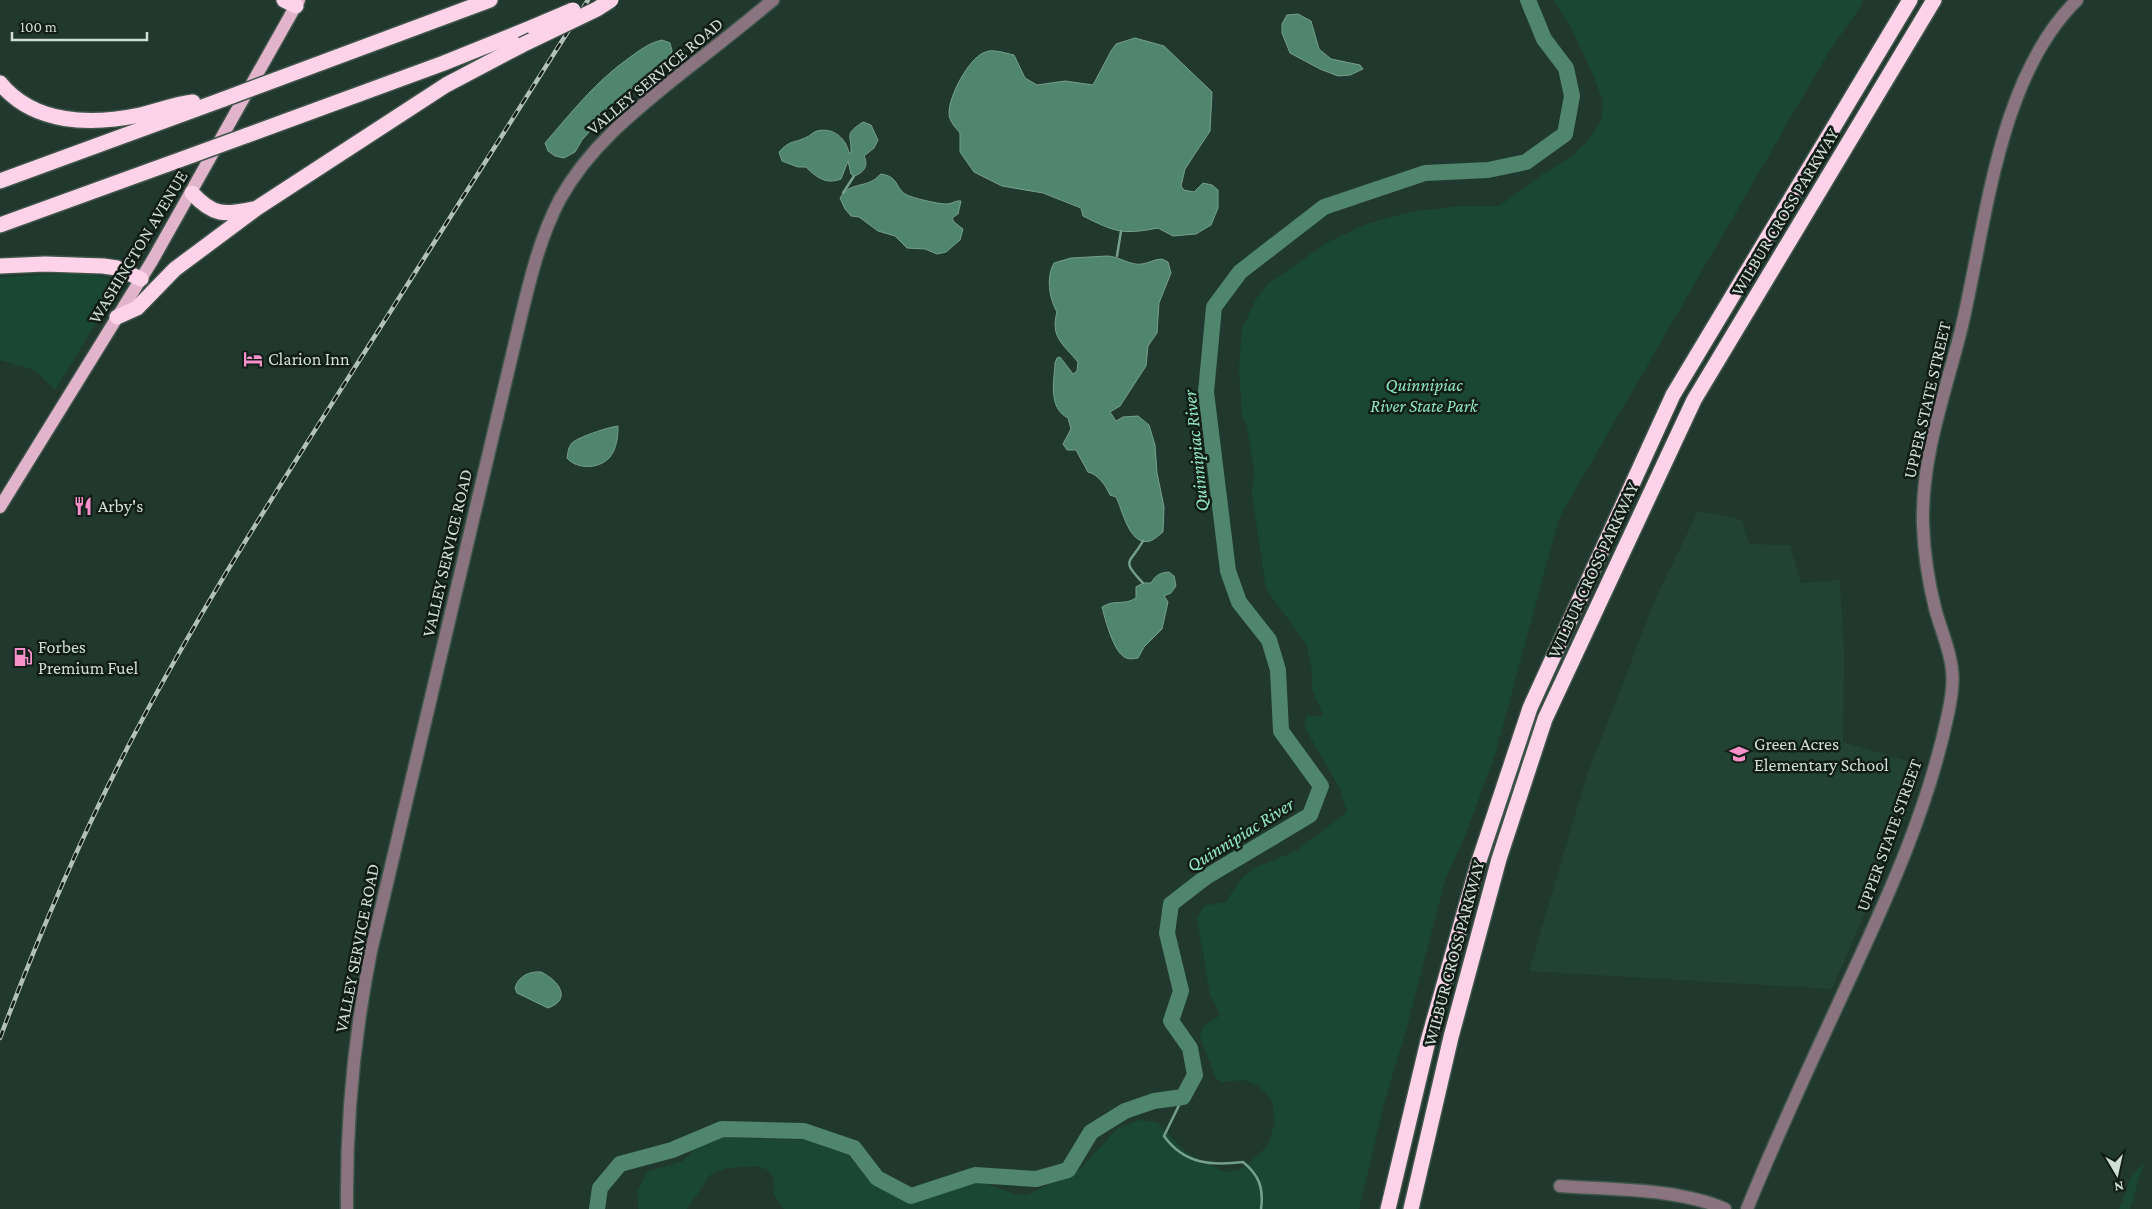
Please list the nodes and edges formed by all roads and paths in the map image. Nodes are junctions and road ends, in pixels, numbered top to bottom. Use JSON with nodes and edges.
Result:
{"nodes":[{"id":1,"x":490,"y":0,"type":"edge"},
{"id":2,"x":593,"y":0,"type":"edge"},
{"id":3,"x":612,"y":0,"type":"edge"},
{"id":4,"x":773,"y":0,"type":"edge"},
{"id":5,"x":1910,"y":0,"type":"edge"},
{"id":6,"x":1934,"y":0,"type":"edge"},
{"id":7,"x":2077,"y":0,"type":"edge"},
{"id":8,"x":293,"y":2,"type":"edge"},
{"id":9,"x":0,"y":83,"type":"edge"},
{"id":10,"x":219,"y":101,"type":"junction"},
{"id":11,"x":0,"y":180,"type":"edge"},
{"id":12,"x":192,"y":193,"type":"junction"},
{"id":13,"x":257,"y":208,"type":"junction"},
{"id":14,"x":0,"y":225,"type":"edge"},
{"id":15,"x":0,"y":266,"type":"edge"},
{"id":16,"x":141,"y":279,"type":"junction"},
{"id":17,"x":117,"y":317,"type":"junction"},
{"id":18,"x":0,"y":507,"type":"edge"},
{"id":19,"x":1560,"y":1186,"type":"dead end"},
{"id":20,"x":347,"y":1209,"type":"edge"},
{"id":21,"x":1388,"y":1209,"type":"edge"},
{"id":22,"x":1410,"y":1209,"type":"edge"},
{"id":23,"x":1724,"y":1209,"type":"edge"},
{"id":24,"x":1747,"y":1209,"type":"edge"}],
"edges":[{"from":1,"to":10,"type":"highway","bridge":true},
{"from":2,"to":14,"type":"highway","bridge":true},
{"from":3,"to":13,"type":"highway","bridge":true},
{"from":4,"to":20,"type":"street","name":"VALLEY SERVICE ROAD"},
{"from":5,"to":21,"type":"highway","name":"WILBUR CROSS PARKWAY"},
{"from":6,"to":22,"type":"highway","name":"WILBUR CROSS PARKWAY"},
{"from":7,"to":24,"type":"street","name":"UPPER STATE STREET"},
{"from":8,"to":12,"type":"main road","name":"WASHINGTON AVENUE"},
{"from":9,"to":10,"type":"highway"},
{"from":10,"to":11,"type":"highway"},
{"from":12,"to":13,"type":"highway"},
{"from":12,"to":16,"type":"main road","name":"WASHINGTON AVENUE"},
{"from":13,"to":17,"type":"highway"},
{"from":15,"to":16,"type":"highway"},
{"from":16,"to":17,"type":"main road","name":"WASHINGTON AVENUE"},
{"from":17,"to":18,"type":"main road","name":"WASHINGTON AVENUE"},
{"from":19,"to":23,"type":"street"}]}
